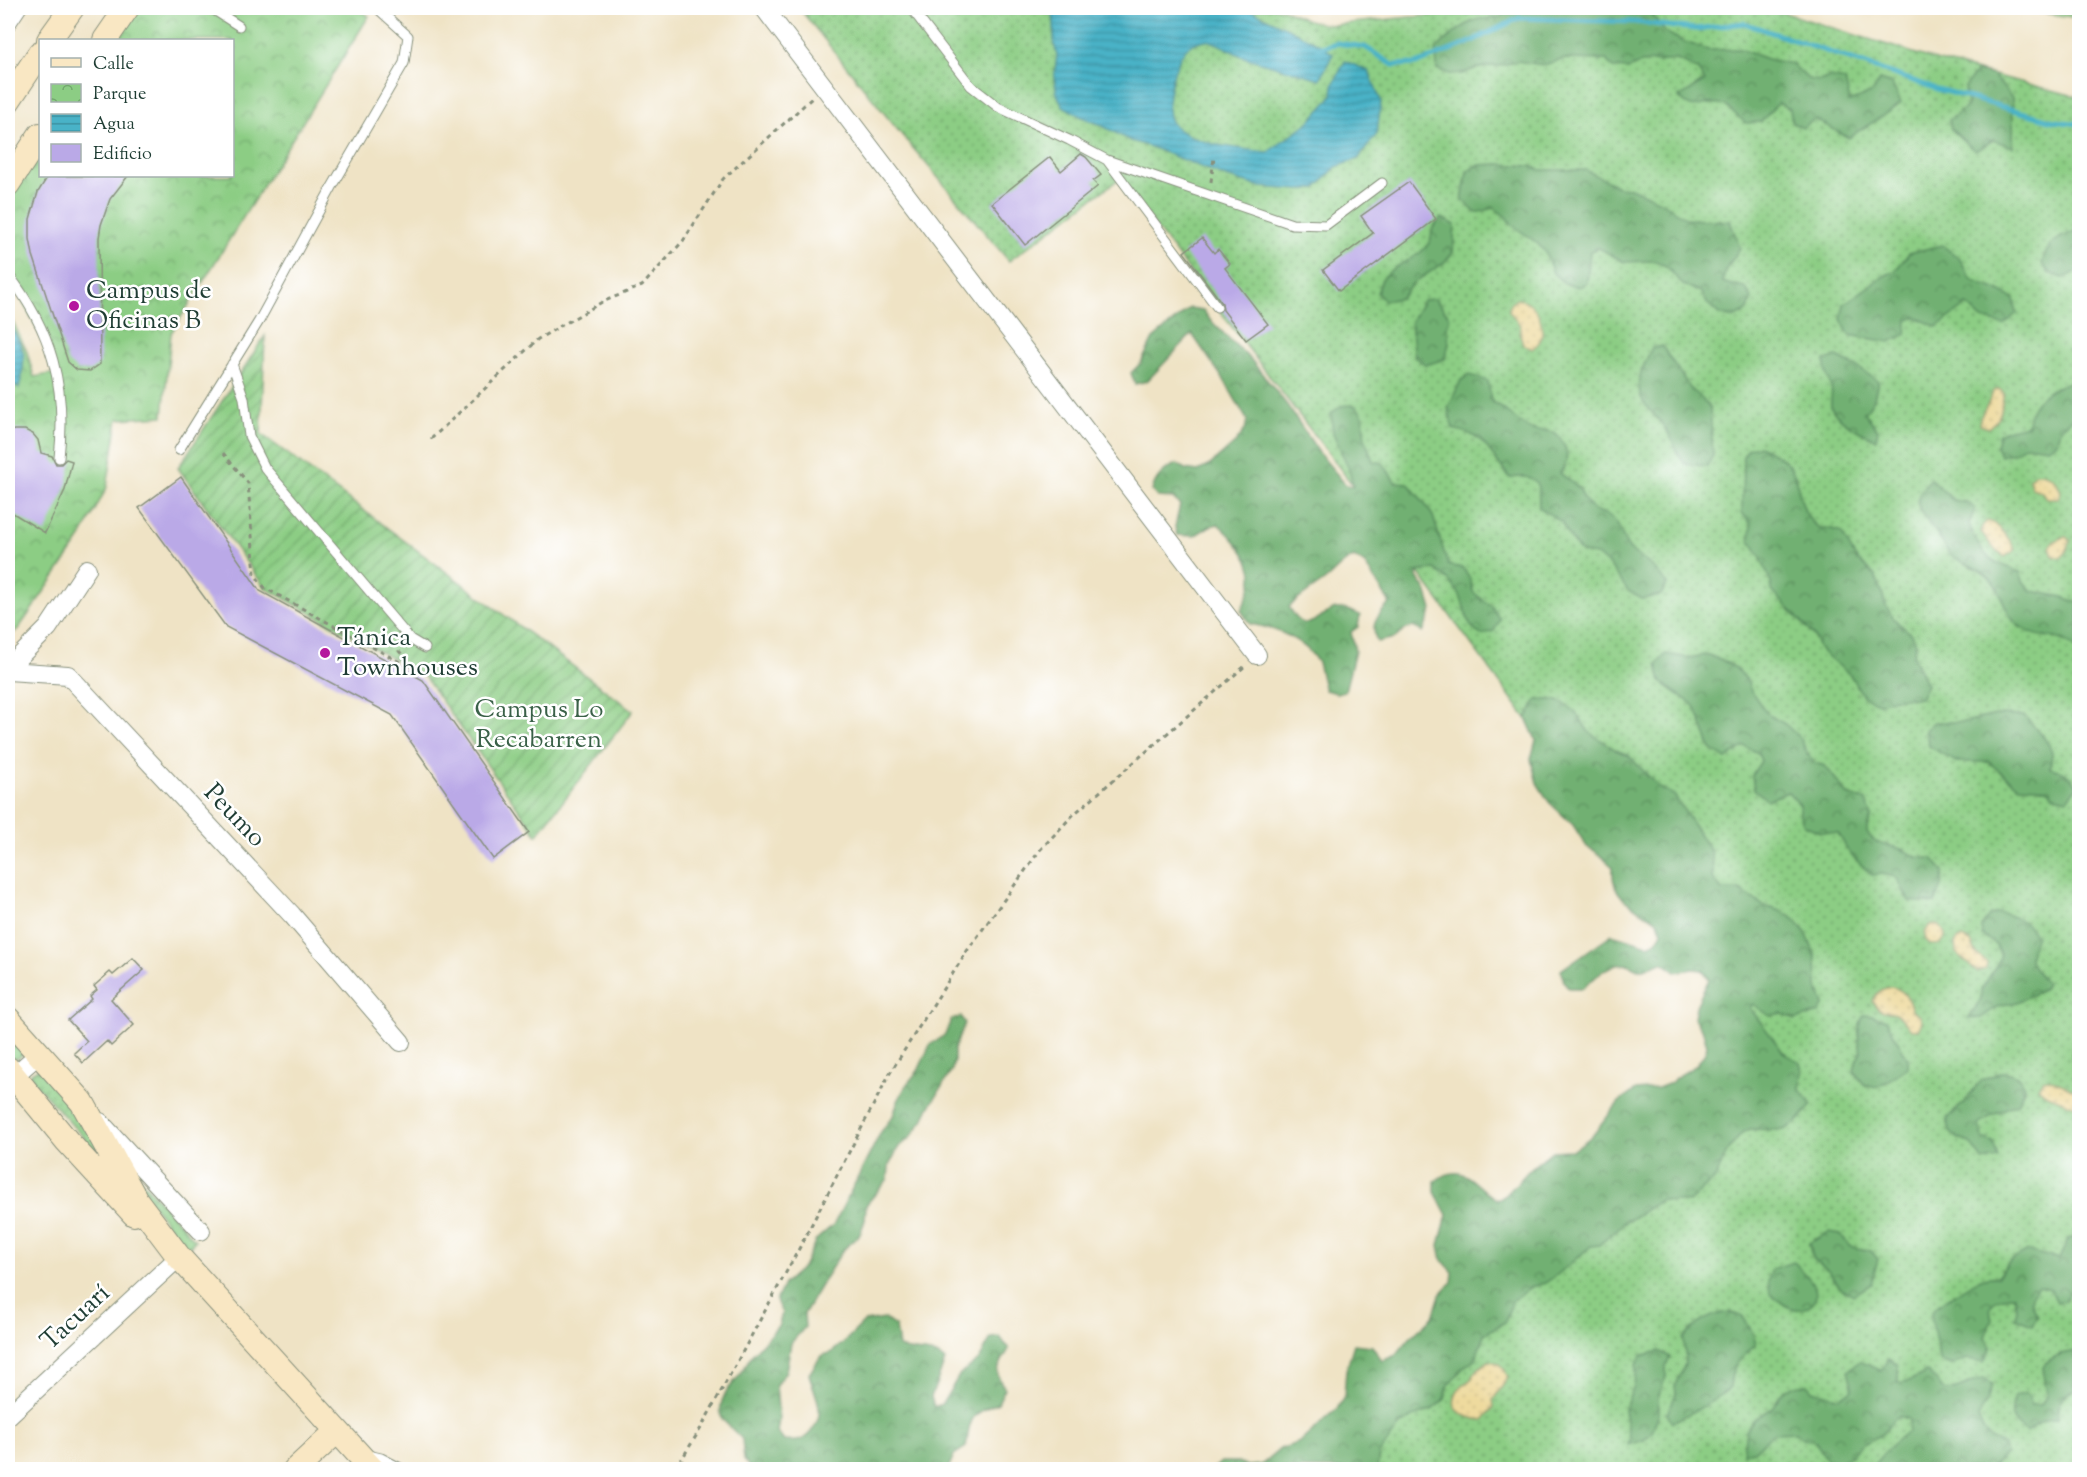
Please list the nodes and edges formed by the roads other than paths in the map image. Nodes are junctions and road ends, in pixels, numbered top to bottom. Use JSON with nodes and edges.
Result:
{"nodes":[{"id":1,"x":22,"y":8,"type":"edge"},
{"id":2,"x":72,"y":8,"type":"edge"},
{"id":3,"x":127,"y":8,"type":"edge"},
{"id":4,"x":211,"y":8,"type":"edge"},
{"id":5,"x":377,"y":8,"type":"edge"},
{"id":6,"x":764,"y":8,"type":"edge"},
{"id":7,"x":911,"y":8,"type":"edge"},
{"id":8,"x":238,"y":26,"type":"dead end"},
{"id":9,"x":8,"y":29,"type":"edge"},
{"id":10,"x":50,"y":39,"type":"edge"},
{"id":11,"x":106,"y":39,"type":"edge"},
{"id":12,"x":39,"y":54,"type":"edge"},
{"id":13,"x":8,"y":101,"type":"edge"},
{"id":14,"x":39,"y":137,"type":"edge"},
{"id":15,"x":1107,"y":160,"type":"junction"},
{"id":16,"x":1382,"y":183,"type":"dead end"},
{"id":17,"x":8,"y":184,"type":"edge"},
{"id":18,"x":8,"y":274,"type":"edge"},
{"id":19,"x":1216,"y":307,"type":"dead end"},
{"id":20,"x":232,"y":364,"type":"junction"},
{"id":21,"x":179,"y":450,"type":"dead end"},
{"id":22,"x":59,"y":458,"type":"dead end"},
{"id":23,"x":87,"y":569,"type":"dead end"},
{"id":24,"x":425,"y":648,"type":"dead end"},
{"id":25,"x":1257,"y":655,"type":"road end"},
{"id":26,"x":8,"y":670,"type":"edge"},
{"id":27,"x":8,"y":1019,"type":"edge"},
{"id":28,"x":401,"y":1042,"type":"dead end"},
{"id":29,"x":39,"y":1054,"type":"junction"},
{"id":30,"x":10,"y":1075,"type":"edge"},
{"id":31,"x":82,"y":1102,"type":"junction"},
{"id":32,"x":201,"y":1231,"type":"dead end"},
{"id":33,"x":179,"y":1257,"type":"junction"},
{"id":34,"x":8,"y":1416,"type":"edge"},
{"id":35,"x":337,"y":1431,"type":"junction"},
{"id":36,"x":365,"y":1461,"type":"edge"},
{"id":37,"x":295,"y":1470,"type":"edge"},
{"id":38,"x":404,"y":1470,"type":"edge"}],
"edges":[{"from":1,"to":9,"type":"lane"},
{"from":2,"to":10,"type":"street"},
{"from":3,"to":11,"type":"street"},
{"from":4,"to":8,"type":"lane"},
{"from":5,"to":20,"type":"lane"},
{"from":6,"to":25,"type":"street"},
{"from":7,"to":15,"type":"lane"},
{"from":12,"to":13,"type":"street"},
{"from":14,"to":17,"type":"street"},
{"from":15,"to":16,"type":"lane"},
{"from":15,"to":19,"type":"lane"},
{"from":18,"to":22,"type":"lane"},
{"from":20,"to":21,"type":"lane"},
{"from":20,"to":24,"type":"lane"},
{"from":23,"to":26,"type":"street"},
{"from":26,"to":28,"type":"street","name":"Peumo"},
{"from":27,"to":29,"type":"street"},
{"from":29,"to":30,"type":"street"},
{"from":29,"to":31,"type":"street"},
{"from":30,"to":33,"type":"street"},
{"from":31,"to":32,"type":"street"},
{"from":31,"to":33,"type":"street"},
{"from":33,"to":34,"type":"street","name":"Tacuarí"},
{"from":33,"to":35,"type":"street"},
{"from":35,"to":36,"type":"street"},
{"from":35,"to":37,"type":"street"},
{"from":36,"to":38,"type":"lane"}]}
